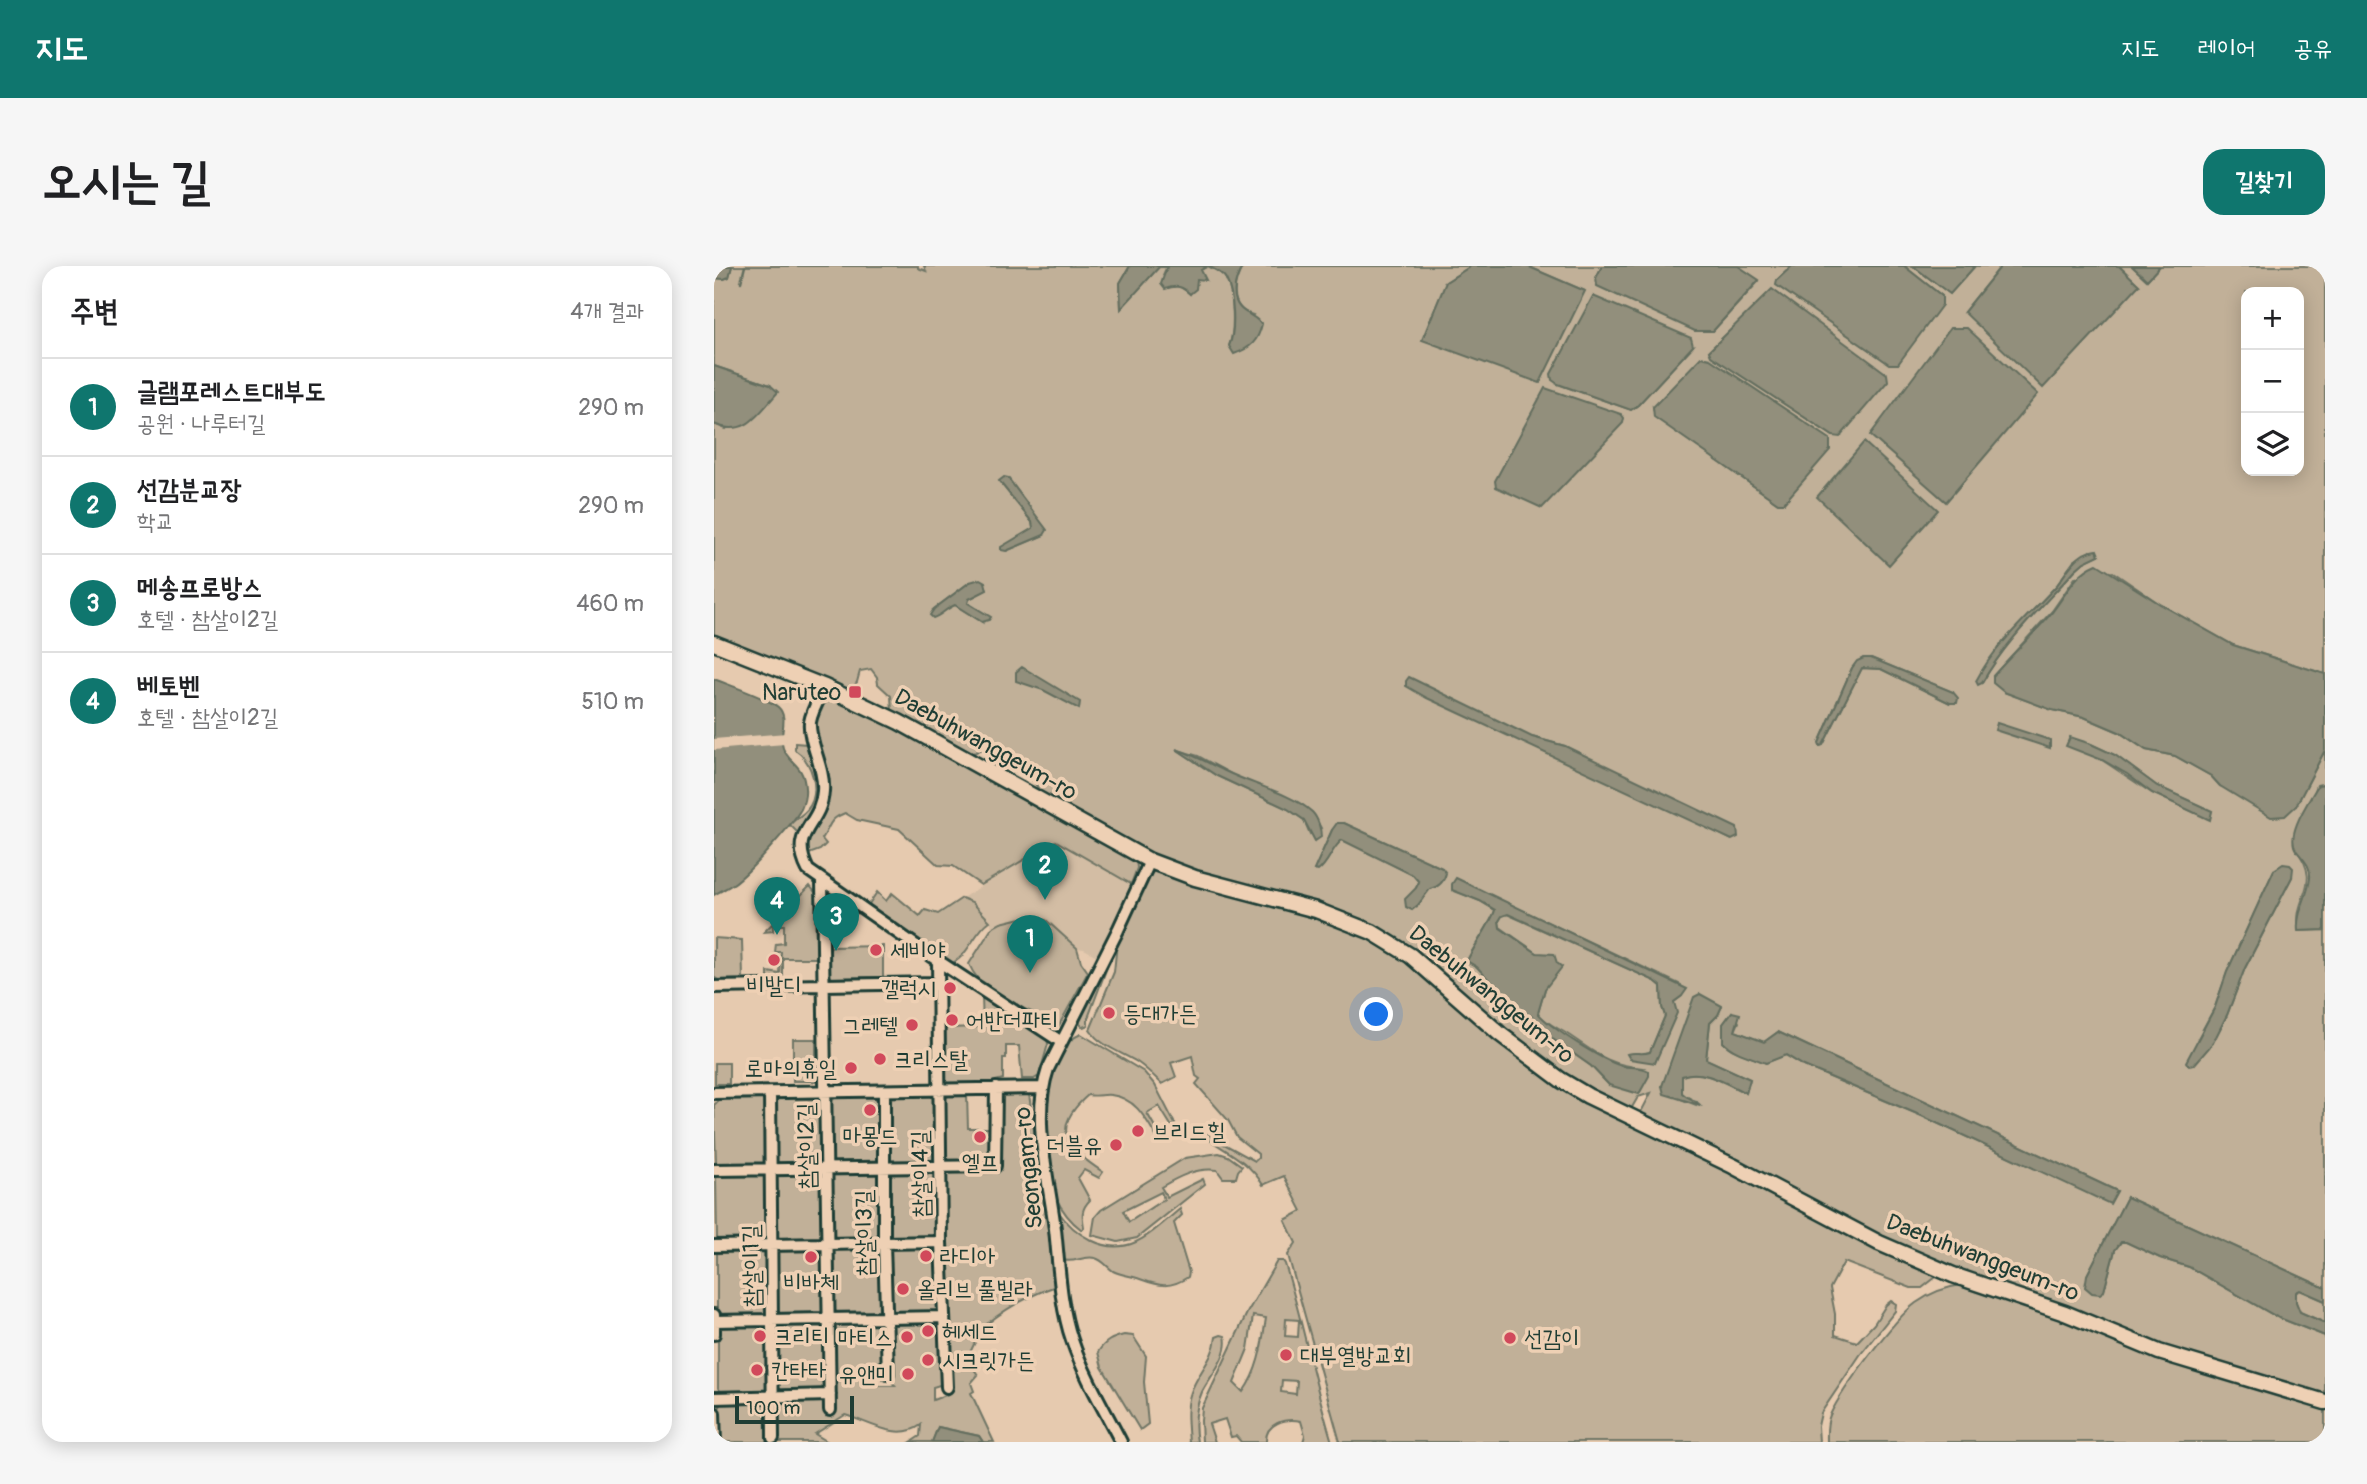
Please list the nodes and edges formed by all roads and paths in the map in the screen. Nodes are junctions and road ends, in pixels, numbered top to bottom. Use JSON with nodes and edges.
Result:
{"nodes":[{"id":1,"x":714,"y":643,"type":"edge"},
{"id":2,"x":825,"y":687,"type":"junction"},
{"id":3,"x":1150,"y":860,"type":"junction"},
{"id":4,"x":822,"y":881,"type":"junction"},
{"id":5,"x":937,"y":961,"type":"junction"},
{"id":6,"x":938,"y":983,"type":"junction"},
{"id":7,"x":824,"y":985,"type":"junction"},
{"id":8,"x":714,"y":987,"type":"edge"},
{"id":9,"x":1060,"y":1041,"type":"junction"},
{"id":10,"x":996,"y":1088,"type":"junction"},
{"id":11,"x":1042,"y":1088,"type":"junction"},
{"id":12,"x":940,"y":1090,"type":"junction"},
{"id":13,"x":826,"y":1092,"type":"junction"},
{"id":14,"x":884,"y":1092,"type":"junction"},
{"id":15,"x":714,"y":1093,"type":"edge"},
{"id":16,"x":770,"y":1093,"type":"junction"},
{"id":17,"x":941,"y":1167,"type":"junction"},
{"id":18,"x":884,"y":1168,"type":"junction"},
{"id":19,"x":827,"y":1169,"type":"junction"},
{"id":20,"x":714,"y":1170,"type":"edge"},
{"id":21,"x":771,"y":1170,"type":"junction"},
{"id":22,"x":941,"y":1242,"type":"junction"},
{"id":23,"x":884,"y":1243,"type":"junction"},
{"id":24,"x":772,"y":1244,"type":"junction"},
{"id":25,"x":828,"y":1244,"type":"junction"},
{"id":26,"x":714,"y":1246,"type":"edge"},
{"id":27,"x":944,"y":1317,"type":"junction"},
{"id":28,"x":714,"y":1318,"type":"edge"},
{"id":29,"x":886,"y":1318,"type":"junction"},
{"id":30,"x":829,"y":1319,"type":"junction"},
{"id":31,"x":773,"y":1320,"type":"junction"},
{"id":32,"x":714,"y":1334,"type":"edge"},
{"id":33,"x":888,"y":1374,"type":"dead end"},
{"id":34,"x":947,"y":1387,"type":"dead end"},
{"id":35,"x":830,"y":1395,"type":"junction"},
{"id":36,"x":773,"y":1396,"type":"junction"},
{"id":37,"x":714,"y":1398,"type":"edge"},
{"id":38,"x":2325,"y":1402,"type":"edge"},
{"id":39,"x":830,"y":1410,"type":"dead end"},
{"id":40,"x":714,"y":1413,"type":"edge"},
{"id":41,"x":773,"y":1438,"type":"dead end"},
{"id":42,"x":715,"y":1442,"type":"edge"},
{"id":43,"x":1121,"y":1442,"type":"edge"}],
"edges":[{"from":1,"to":2,"type":"main road","name":"Daebuhwanggeum-ro"},
{"from":2,"to":3,"type":"main road","name":"Daebuhwanggeum-ro"},
{"from":2,"to":4,"type":"street"},
{"from":3,"to":9,"type":"street","name":"Seongam-ro"},
{"from":3,"to":38,"type":"main road","name":"Daebuhwanggeum-ro"},
{"from":4,"to":5,"type":"street"},
{"from":4,"to":7,"type":"street","name":"참살이2길"},
{"from":5,"to":6,"type":"street","name":"참살이4길"},
{"from":5,"to":9,"type":"street"},
{"from":6,"to":7,"type":"street"},
{"from":6,"to":12,"type":"street","name":"참살이4길"},
{"from":7,"to":8,"type":"street"},
{"from":7,"to":13,"type":"street","name":"참살이2길"},
{"from":9,"to":11,"type":"street","name":"Seongam-ro"},
{"from":10,"to":11,"type":"street"},
{"from":10,"to":12,"type":"street"},
{"from":10,"to":17,"type":"street"},
{"from":11,"to":43,"type":"street","name":"Seongam-ro"},
{"from":12,"to":14,"type":"street"},
{"from":12,"to":17,"type":"street","name":"참살이4길"},
{"from":13,"to":14,"type":"street"},
{"from":13,"to":16,"type":"street"},
{"from":13,"to":19,"type":"street","name":"참살이2길"},
{"from":14,"to":18,"type":"street","name":"참살이3길"},
{"from":15,"to":16,"type":"street"},
{"from":16,"to":21,"type":"street","name":"참살이1길"},
{"from":17,"to":18,"type":"street"},
{"from":17,"to":22,"type":"street","name":"참살이4길"},
{"from":18,"to":19,"type":"street"},
{"from":18,"to":23,"type":"street","name":"참살이3길"},
{"from":19,"to":21,"type":"street"},
{"from":19,"to":25,"type":"street","name":"참살이2길"},
{"from":20,"to":21,"type":"street"},
{"from":21,"to":24,"type":"street","name":"참살이1길"},
{"from":22,"to":23,"type":"street"},
{"from":22,"to":27,"type":"street","name":"참살이4길"},
{"from":23,"to":25,"type":"street"},
{"from":23,"to":29,"type":"street","name":"참살이3길"},
{"from":24,"to":25,"type":"street"},
{"from":24,"to":26,"type":"street"},
{"from":24,"to":31,"type":"street","name":"참살이1길"},
{"from":25,"to":30,"type":"street","name":"참살이2길"},
{"from":27,"to":29,"type":"street"},
{"from":27,"to":34,"type":"street","name":"참살이4길"},
{"from":28,"to":31,"type":"street"},
{"from":28,"to":32,"type":"street"},
{"from":29,"to":30,"type":"street"},
{"from":29,"to":33,"type":"street","name":"참살이3길"},
{"from":30,"to":31,"type":"street"},
{"from":30,"to":35,"type":"street","name":"참살이2길"},
{"from":31,"to":36,"type":"street","name":"참살이1길"},
{"from":35,"to":36,"type":"street"},
{"from":35,"to":39,"type":"street","name":"참살이2길"},
{"from":36,"to":37,"type":"street"},
{"from":36,"to":41,"type":"street","name":"참살이1길"},
{"from":40,"to":42,"type":"street"}]}
